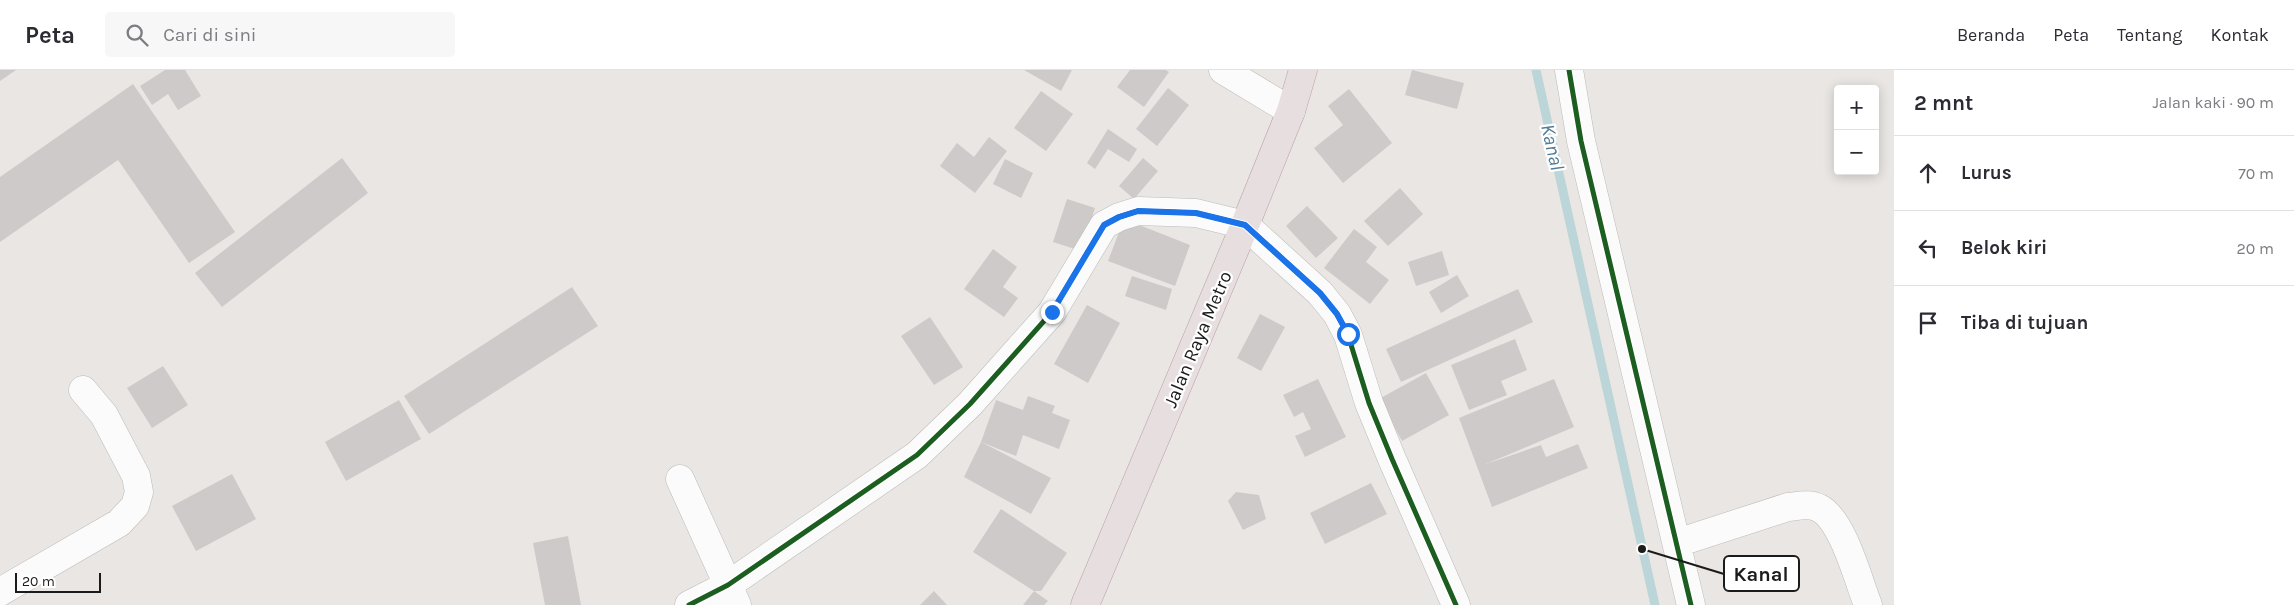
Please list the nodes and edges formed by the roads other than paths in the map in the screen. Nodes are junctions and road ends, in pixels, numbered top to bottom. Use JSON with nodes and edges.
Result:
{"nodes":[{"id":1,"x":1223,"y":70,"type":"edge"},
{"id":2,"x":1303,"y":70,"type":"edge"},
{"id":3,"x":1570,"y":70,"type":"edge"},
{"id":4,"x":1291,"y":111,"type":"junction"},
{"id":5,"x":1245,"y":225,"type":"junction"},
{"id":6,"x":83,"y":390,"type":"dead end"},
{"id":7,"x":680,"y":479,"type":"dead end"},
{"id":8,"x":1677,"y":543,"type":"junction"},
{"id":9,"x":0,"y":592,"type":"edge"},
{"id":10,"x":732,"y":595,"type":"edge"},
{"id":11,"x":689,"y":605,"type":"edge"},
{"id":12,"x":1085,"y":605,"type":"edge"},
{"id":13,"x":1456,"y":605,"type":"edge"},
{"id":14,"x":1691,"y":605,"type":"edge"},
{"id":15,"x":1868,"y":605,"type":"edge"}],
"edges":[{"from":1,"to":4,"type":"street"},
{"from":2,"to":4,"type":"highway","name":"Jalan Raya Metro"},
{"from":3,"to":8,"type":"street"},
{"from":4,"to":5,"type":"highway","name":"Jalan Raya Metro"},
{"from":5,"to":10,"type":"street"},
{"from":5,"to":12,"type":"highway","name":"Jalan Raya Metro"},
{"from":5,"to":13,"type":"street"},
{"from":6,"to":9,"type":"street"},
{"from":7,"to":10,"type":"street"},
{"from":8,"to":14,"type":"street"},
{"from":8,"to":15,"type":"street"},
{"from":10,"to":11,"type":"street"}]}
